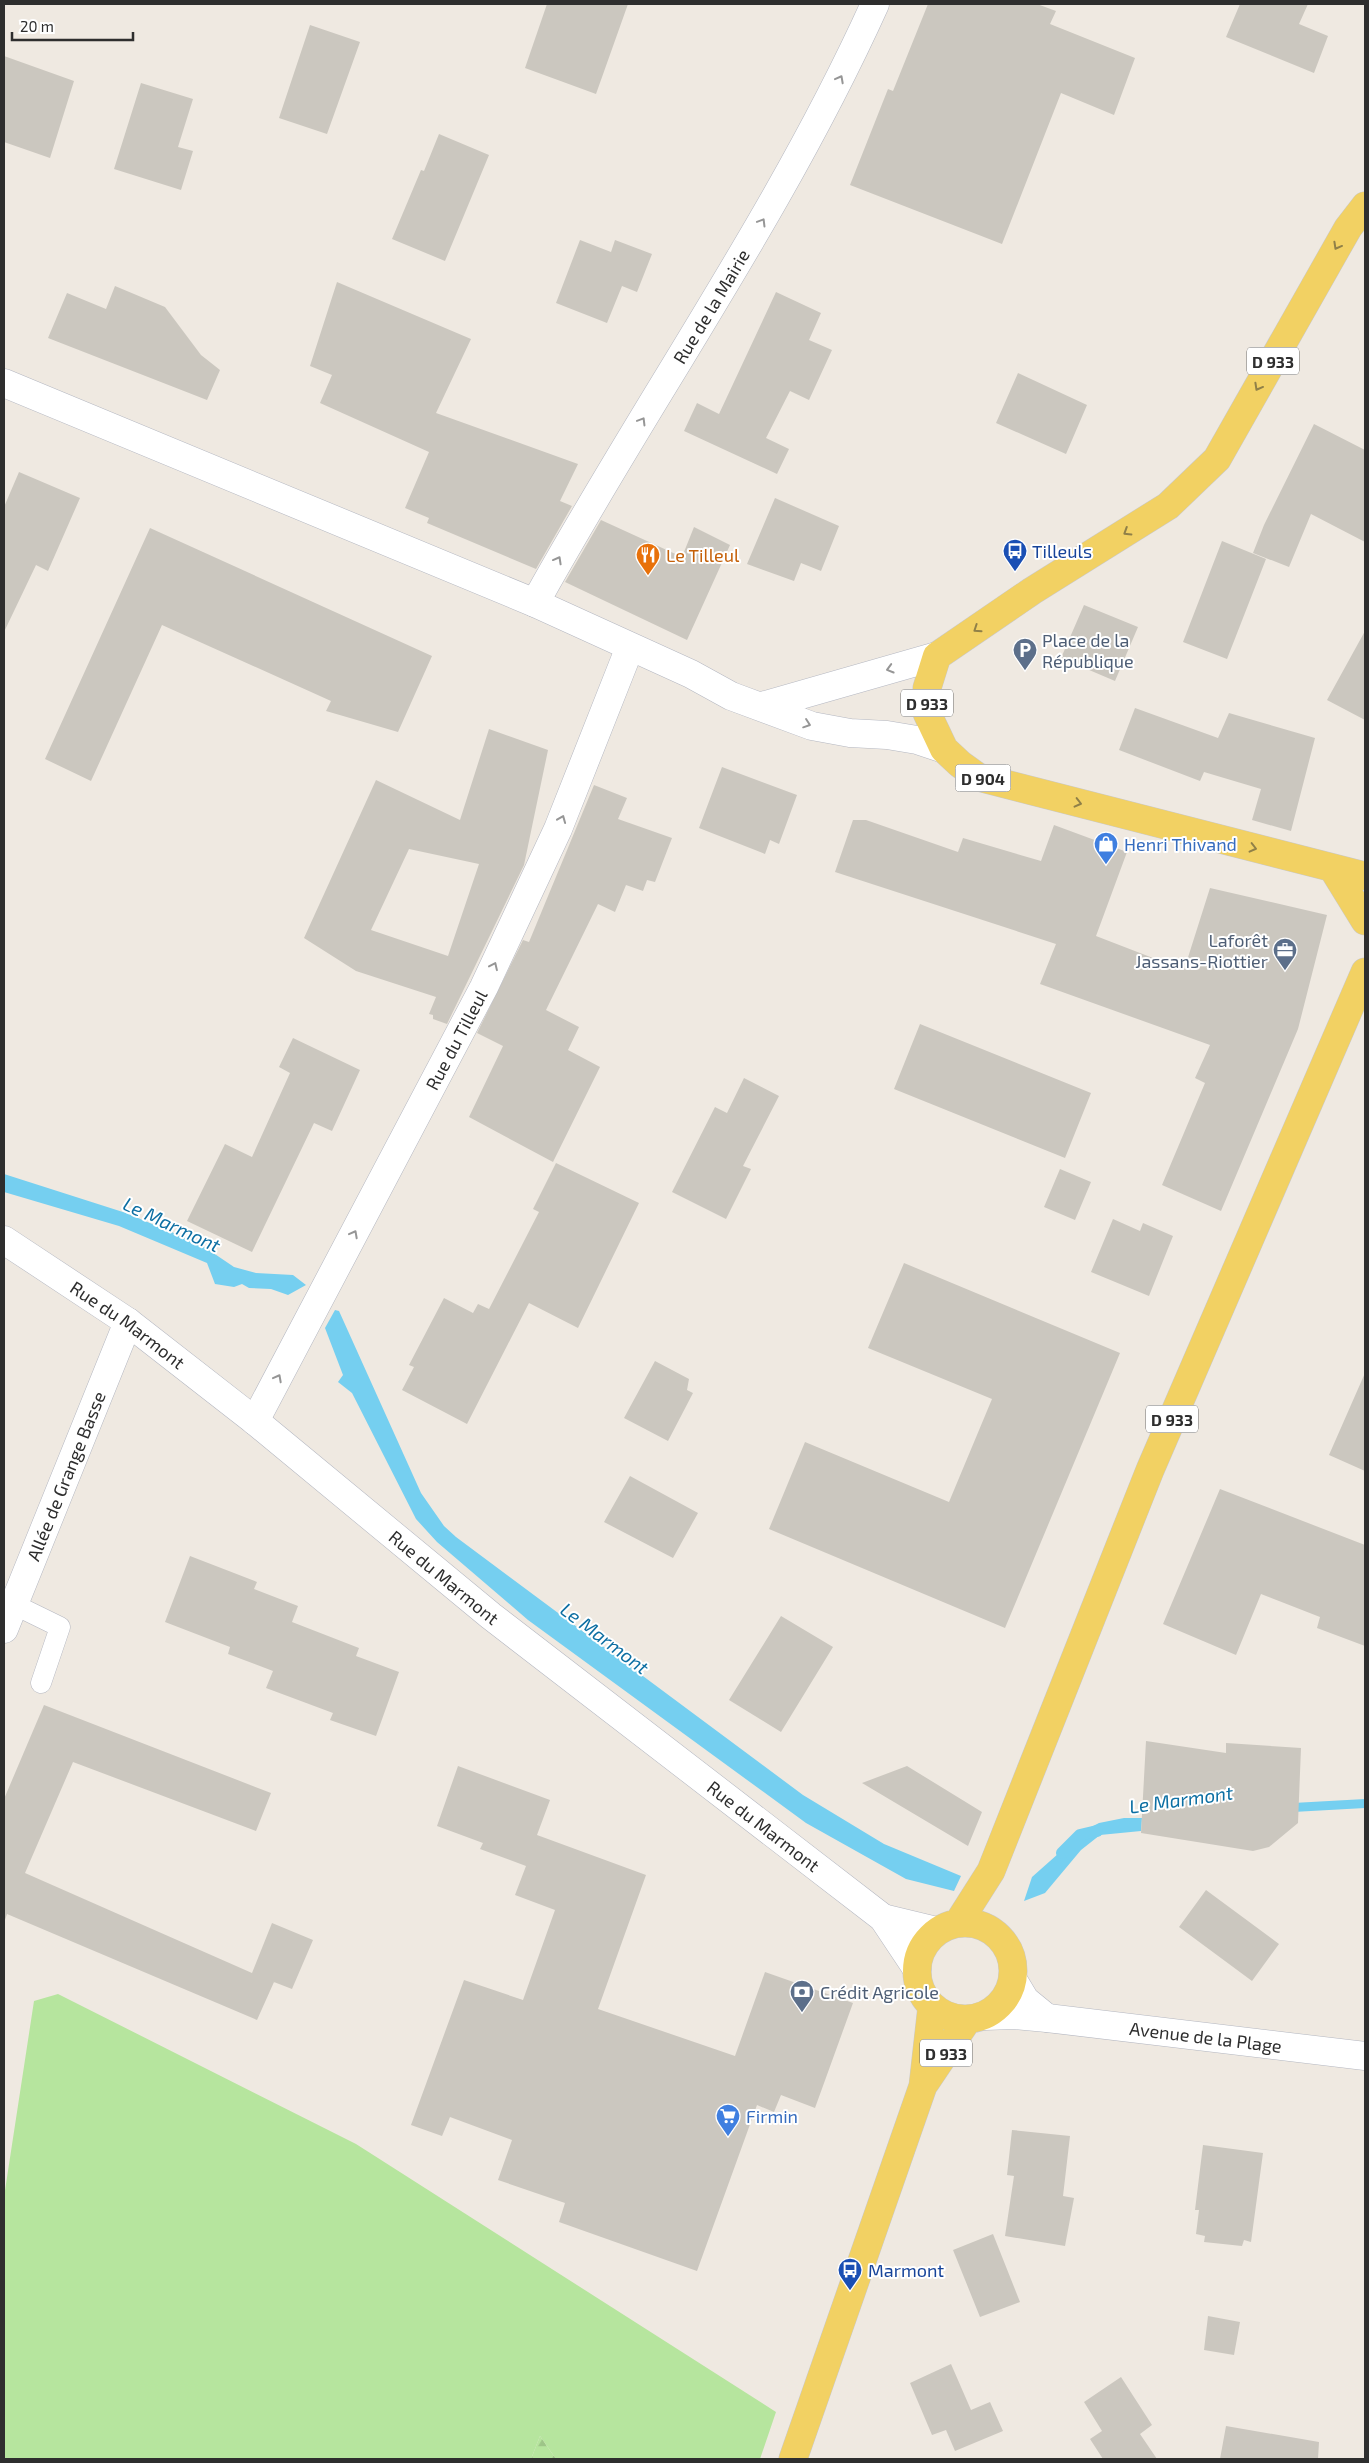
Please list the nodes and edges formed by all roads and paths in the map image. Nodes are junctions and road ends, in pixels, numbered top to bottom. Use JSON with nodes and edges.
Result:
{"nodes":[{"id":1,"x":875,"y":4,"type":"edge"},
{"id":2,"x":1365,"y":206,"type":"edge"},
{"id":3,"x":4,"y":383,"type":"edge"},
{"id":4,"x":535,"y":603,"type":"junction"},
{"id":5,"x":630,"y":647,"type":"junction"},
{"id":6,"x":937,"y":656,"type":"junction"},
{"id":7,"x":762,"y":706,"type":"junction"},
{"id":8,"x":944,"y":749,"type":"junction"},
{"id":9,"x":1333,"y":869,"type":"junction"},
{"id":10,"x":1365,"y":876,"type":"edge"},
{"id":11,"x":1365,"y":921,"type":"edge"},
{"id":12,"x":1365,"y":972,"type":"edge"},
{"id":13,"x":4,"y":1240,"type":"edge"},
{"id":14,"x":128,"y":1322,"type":"junction"},
{"id":15,"x":255,"y":1421,"type":"junction"},
{"id":16,"x":13,"y":1604,"type":"junction"},
{"id":17,"x":4,"y":1629,"type":"edge"},
{"id":18,"x":41,"y":1683,"type":"dead end"},
{"id":19,"x":991,"y":1871,"type":"junction"},
{"id":20,"x":882,"y":1918,"type":"junction"},
{"id":21,"x":948,"y":1927,"type":"junction"},
{"id":22,"x":1000,"y":1937,"type":"junction"},
{"id":23,"x":917,"y":1969,"type":"junction"},
{"id":24,"x":1013,"y":1980,"type":"junction"},
{"id":25,"x":932,"y":2006,"type":"junction"},
{"id":26,"x":977,"y":2018,"type":"junction"},
{"id":27,"x":1047,"y":2018,"type":"junction"},
{"id":28,"x":1365,"y":2056,"type":"edge"},
{"id":29,"x":923,"y":2086,"type":"junction"},
{"id":30,"x":793,"y":2459,"type":"edge"}],
"edges":[{"from":4,"to":1,"type":"street","name":"Rue de la Mairie","one_way":true},
{"from":2,"to":6,"type":"main road","number":"D 933","one_way":true},
{"from":3,"to":4,"type":"street","number":"D 904"},
{"from":4,"to":5,"type":"street","number":"D 904"},
{"from":5,"to":7,"type":"street","number":"D 904"},
{"from":15,"to":5,"type":"street","name":"Rue du Tilleul","one_way":true},
{"from":6,"to":7,"type":"street","one_way":true},
{"from":6,"to":8,"type":"main road","number":"D 933"},
{"from":7,"to":8,"type":"street","number":"D 904","one_way":true},
{"from":8,"to":9,"type":"main road","number":"D 904","one_way":true},
{"from":9,"to":10,"type":"main road","number":"D 904"},
{"from":9,"to":11,"type":"main road"},
{"from":12,"to":19,"type":"main road","number":"D 933"},
{"from":13,"to":14,"type":"street","name":"Rue du Marmont"},
{"from":14,"to":15,"type":"street","name":"Rue du Marmont"},
{"from":14,"to":16,"type":"street","name":"Allée de Grange Basse"},
{"from":15,"to":20,"type":"street","name":"Rue du Marmont"},
{"from":16,"to":17,"type":"street","name":"Allée de Grange Basse"},
{"from":16,"to":18,"type":"lane"},
{"from":19,"to":21,"type":"main road","number":"D 933"},
{"from":19,"to":22,"type":"main road","number":"D 933"},
{"from":20,"to":21,"type":"street","name":"Rue du Marmont"},
{"from":20,"to":23,"type":"street","name":"Rue du Marmont"},
{"from":21,"to":22,"type":"main road"},
{"from":21,"to":23,"type":"main road"},
{"from":22,"to":24,"type":"main road"},
{"from":23,"to":25,"type":"main road"},
{"from":24,"to":26,"type":"main road"},
{"from":24,"to":27,"type":"street"},
{"from":25,"to":26,"type":"main road"},
{"from":25,"to":29,"type":"main road","number":"D 933"},
{"from":26,"to":27,"type":"street","name":"Avenue de la Plage"},
{"from":26,"to":29,"type":"main road","number":"D 933"},
{"from":27,"to":28,"type":"street","name":"Avenue de la Plage"},
{"from":29,"to":30,"type":"main road","number":"D 933"}]}
